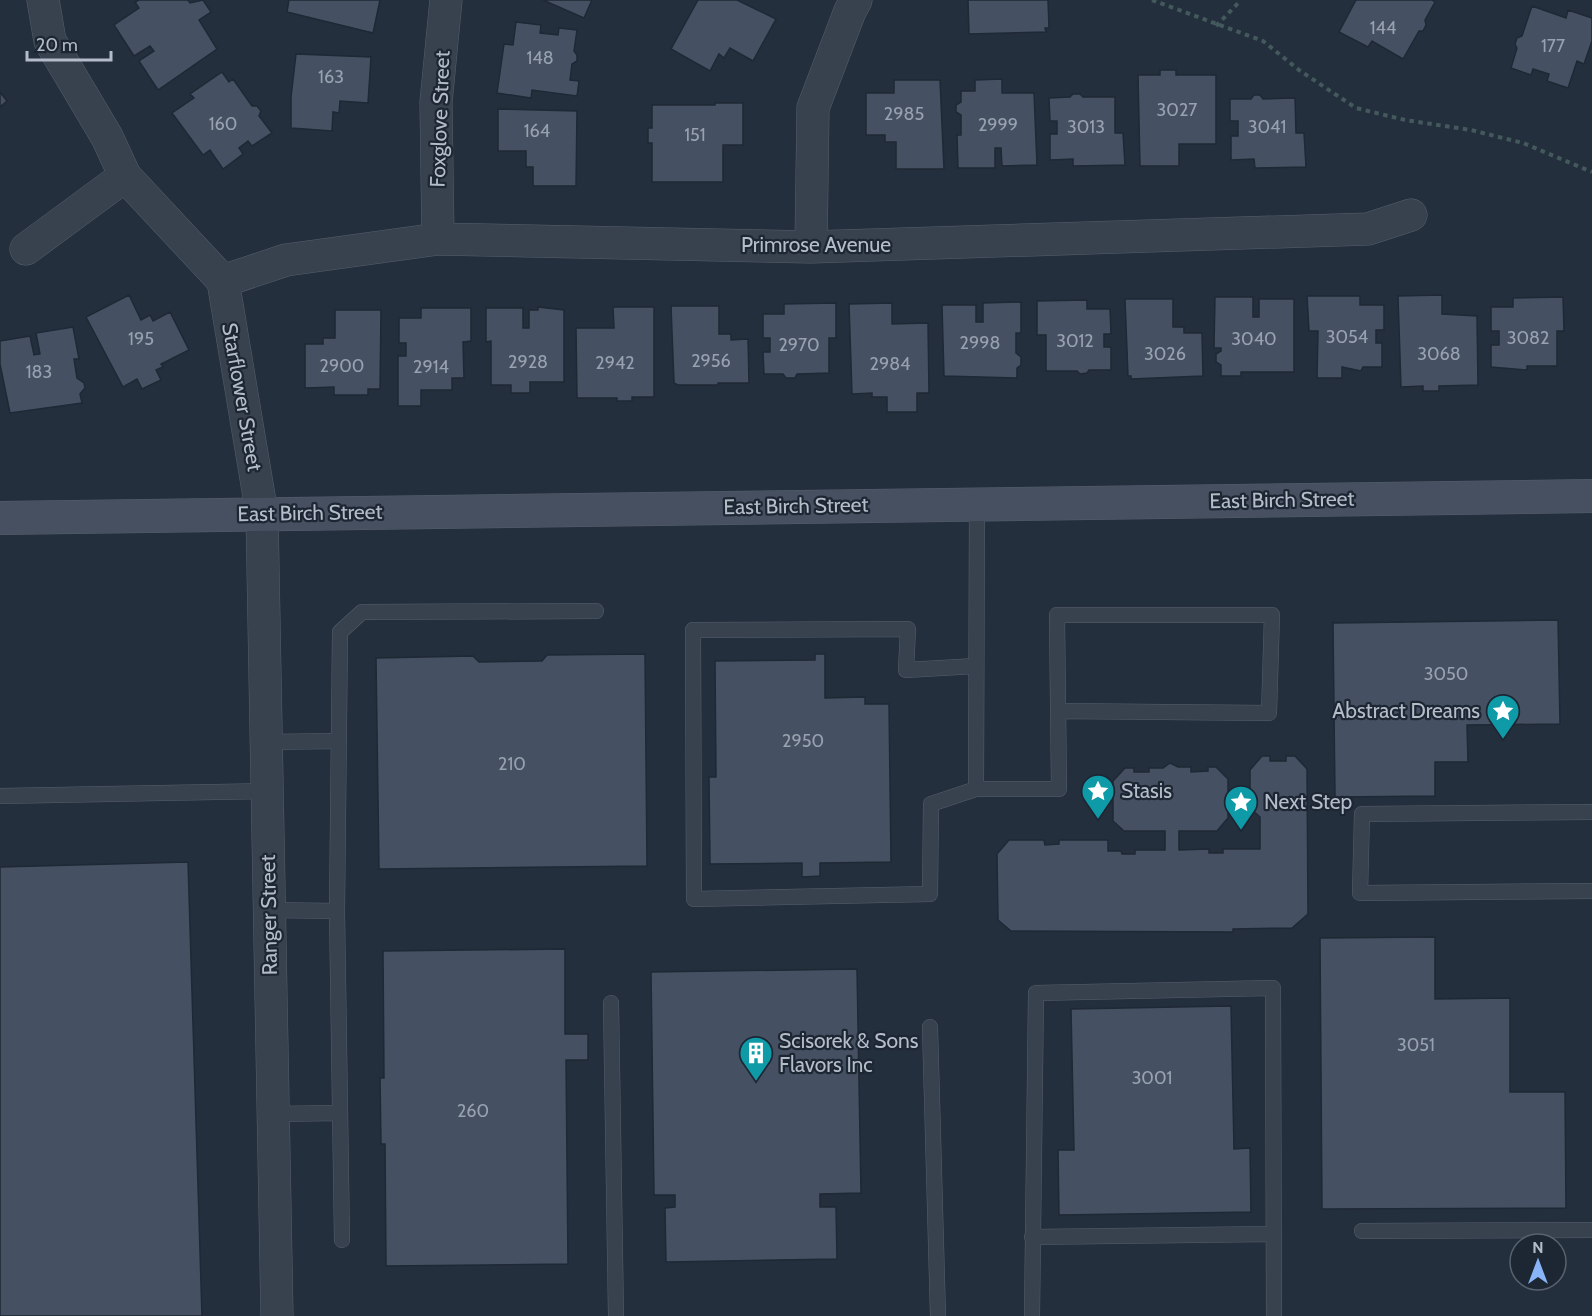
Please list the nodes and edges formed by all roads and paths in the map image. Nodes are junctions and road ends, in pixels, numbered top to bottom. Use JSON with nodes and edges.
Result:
{"nodes":[{"id":1,"x":43,"y":0,"type":"edge"},
{"id":2,"x":446,"y":0,"type":"edge"},
{"id":3,"x":856,"y":0,"type":"edge"},
{"id":4,"x":1152,"y":0,"type":"edge"},
{"id":5,"x":1241,"y":0,"type":"edge"},
{"id":6,"x":1216,"y":26,"type":"junction"},
{"id":7,"x":1592,"y":172,"type":"edge"},
{"id":8,"x":125,"y":176,"type":"junction"},
{"id":9,"x":1411,"y":215,"type":"dead end"},
{"id":10,"x":438,"y":239,"type":"junction"},
{"id":11,"x":811,"y":247,"type":"junction"},
{"id":12,"x":26,"y":249,"type":"dead end"},
{"id":13,"x":223,"y":281,"type":"junction"},
{"id":14,"x":1592,"y":496,"type":"edge"},
{"id":15,"x":977,"y":504,"type":"junction"},
{"id":16,"x":262,"y":514,"type":"junction"},
{"id":17,"x":0,"y":518,"type":"edge"},
{"id":18,"x":596,"y":611,"type":"dead end"},
{"id":19,"x":976,"y":666,"type":"junction"},
{"id":20,"x":1058,"y":711,"type":"junction"},
{"id":21,"x":339,"y":741,"type":"junction"},
{"id":22,"x":266,"y":742,"type":"junction"},
{"id":23,"x":976,"y":789,"type":"junction"},
{"id":24,"x":267,"y":791,"type":"junction"},
{"id":25,"x":0,"y":796,"type":"edge"},
{"id":26,"x":1592,"y":812,"type":"edge"},
{"id":27,"x":1592,"y":891,"type":"edge"},
{"id":28,"x":269,"y":910,"type":"junction"},
{"id":29,"x":337,"y":910,"type":"junction"},
{"id":30,"x":611,"y":1003,"type":"dead end"},
{"id":31,"x":930,"y":1027,"type":"dead end"},
{"id":32,"x":340,"y":1113,"type":"junction"},
{"id":33,"x":273,"y":1114,"type":"junction"},
{"id":34,"x":1592,"y":1230,"type":"edge"},
{"id":35,"x":1362,"y":1231,"type":"dead end"},
{"id":36,"x":1274,"y":1234,"type":"junction"},
{"id":37,"x":1032,"y":1237,"type":"junction"},
{"id":38,"x":342,"y":1240,"type":"dead end"},
{"id":39,"x":277,"y":1316,"type":"edge"},
{"id":40,"x":616,"y":1316,"type":"edge"},
{"id":41,"x":938,"y":1316,"type":"edge"},
{"id":42,"x":1032,"y":1316,"type":"edge"},
{"id":43,"x":1274,"y":1316,"type":"edge"}],
"edges":[{"from":1,"to":8,"type":"street"},
{"from":2,"to":10,"type":"street","name":"Foxglove Street"},
{"from":3,"to":11,"type":"street"},
{"from":4,"to":6,"type":"path"},
{"from":5,"to":6,"type":"path"},
{"from":6,"to":7,"type":"path"},
{"from":8,"to":12,"type":"street"},
{"from":8,"to":13,"type":"street"},
{"from":9,"to":11,"type":"street","name":"Primrose Avenue"},
{"from":10,"to":11,"type":"street","name":"Primrose Avenue"},
{"from":10,"to":13,"type":"street","name":"Primrose Avenue"},
{"from":13,"to":16,"type":"street","name":"Starflower Street"},
{"from":14,"to":15,"type":"street","name":"East Birch Street"},
{"from":15,"to":16,"type":"street","name":"East Birch Street"},
{"from":15,"to":19,"type":"lane"},
{"from":16,"to":17,"type":"street","name":"East Birch Street"},
{"from":16,"to":22,"type":"street","name":"Ranger Street"},
{"from":18,"to":21,"type":"lane"},
{"from":19,"to":23,"type":"lane"},
{"from":19,"to":23,"type":"lane"},
{"from":20,"to":20,"type":"lane"},
{"from":20,"to":23,"type":"lane"},
{"from":21,"to":22,"type":"lane"},
{"from":21,"to":29,"type":"lane"},
{"from":22,"to":24,"type":"street","name":"Ranger Street"},
{"from":24,"to":25,"type":"lane"},
{"from":24,"to":28,"type":"street","name":"Ranger Street"},
{"from":26,"to":27,"type":"lane"},
{"from":28,"to":29,"type":"lane"},
{"from":28,"to":33,"type":"street","name":"Ranger Street"},
{"from":29,"to":32,"type":"lane"},
{"from":30,"to":40,"type":"lane"},
{"from":31,"to":41,"type":"lane"},
{"from":32,"to":33,"type":"lane"},
{"from":32,"to":38,"type":"lane"},
{"from":33,"to":39,"type":"street","name":"Ranger Street"},
{"from":34,"to":35,"type":"lane"},
{"from":36,"to":37,"type":"lane"},
{"from":36,"to":37,"type":"lane"},
{"from":36,"to":43,"type":"lane"},
{"from":37,"to":42,"type":"lane"}]}
